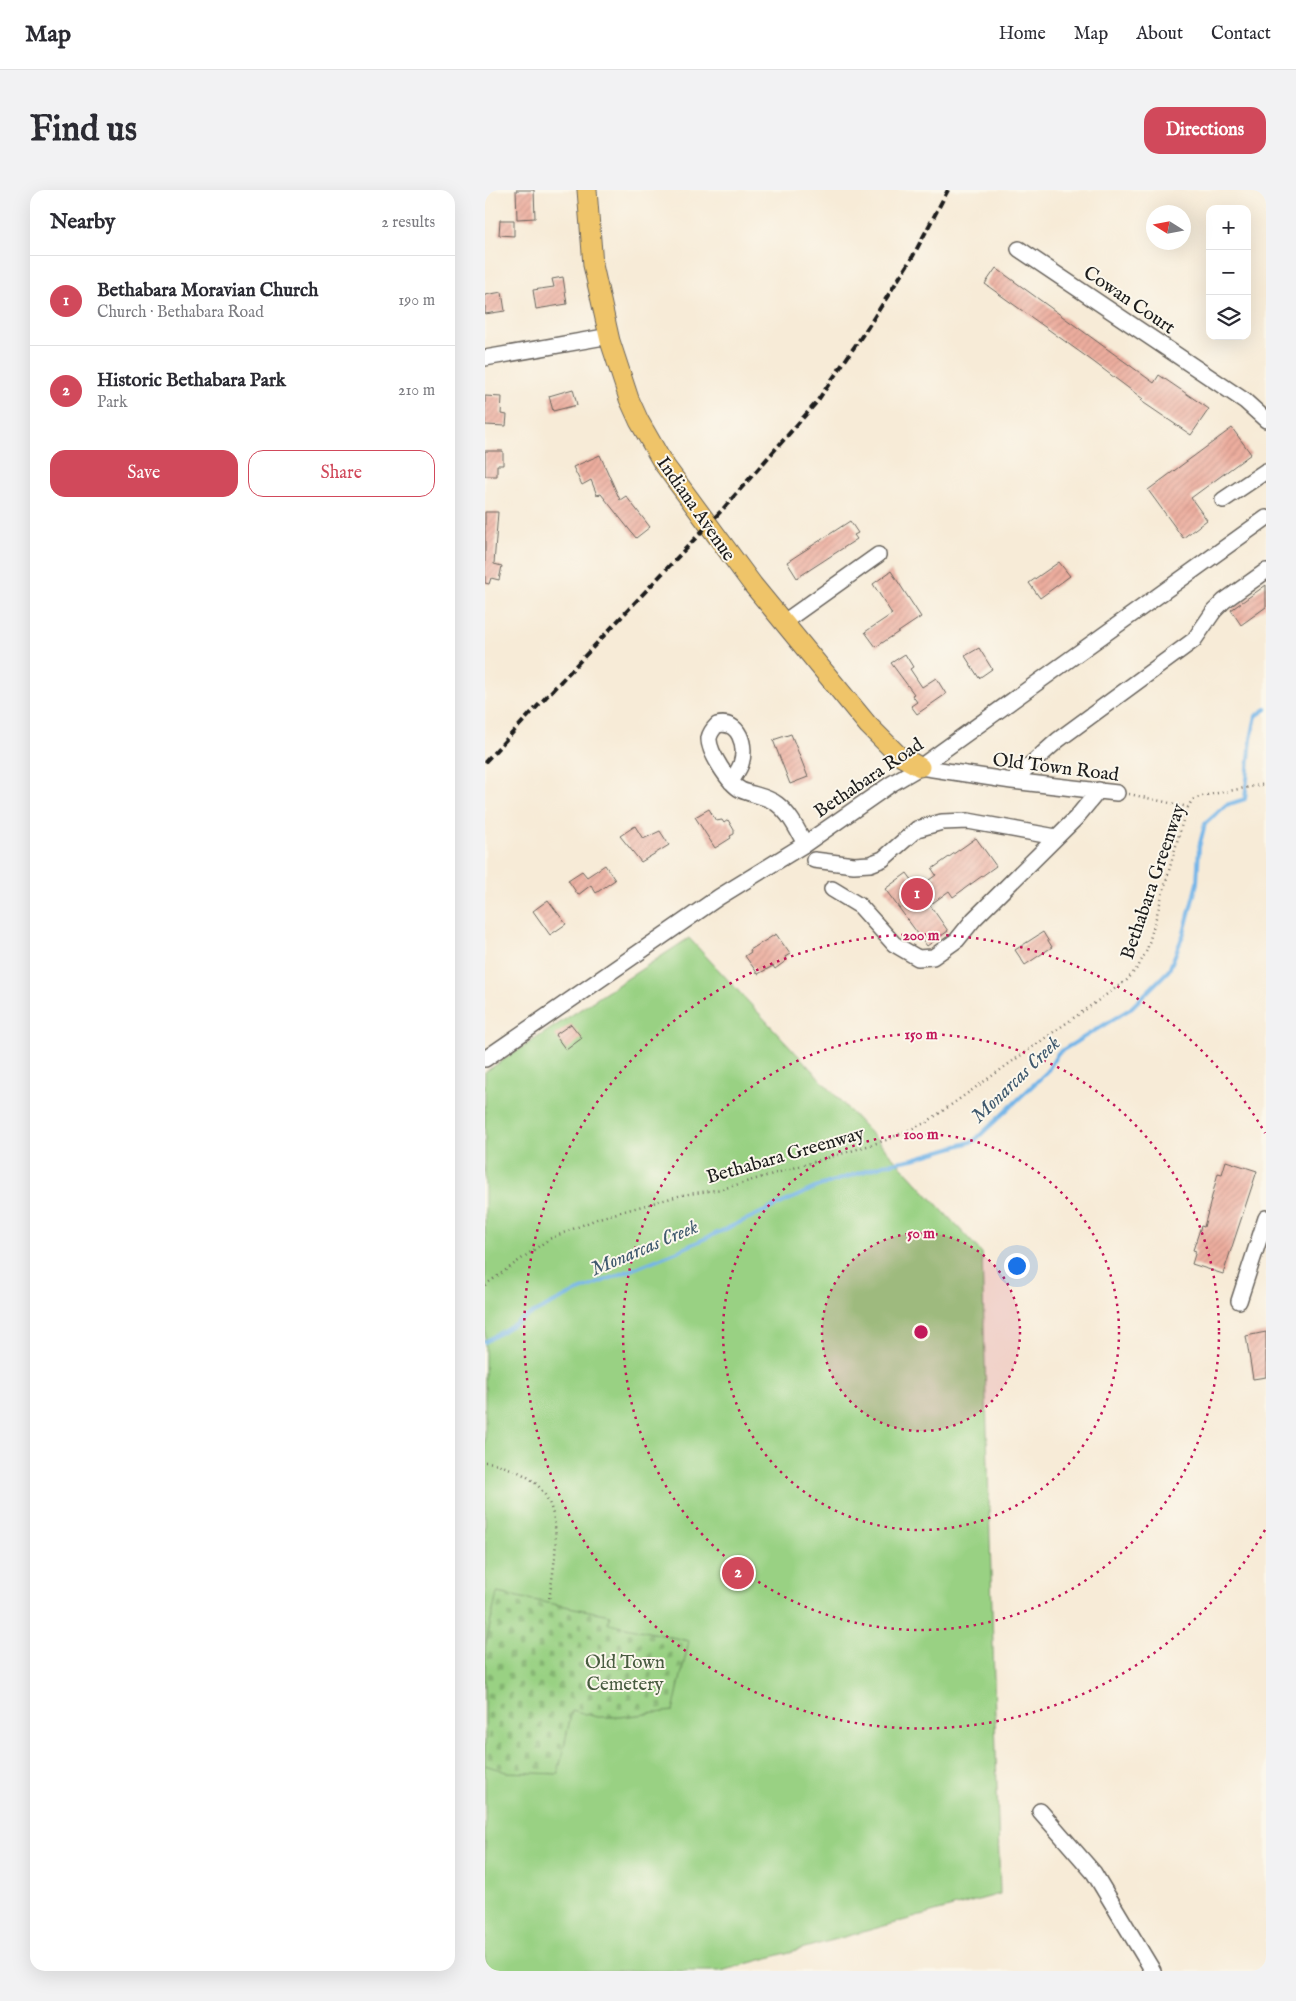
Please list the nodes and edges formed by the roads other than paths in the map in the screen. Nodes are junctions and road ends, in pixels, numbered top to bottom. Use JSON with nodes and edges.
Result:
{"nodes":[{"id":1,"x":587,"y":190,"type":"edge"},
{"id":2,"x":1019,"y":249,"type":"dead end"},
{"id":3,"x":610,"y":336,"type":"junction"},
{"id":4,"x":485,"y":358,"type":"edge"},
{"id":5,"x":1266,"y":420,"type":"edge"},
{"id":6,"x":1266,"y":471,"type":"edge"},
{"id":7,"x":1223,"y":500,"type":"dead end"},
{"id":8,"x":1266,"y":518,"type":"edge"},
{"id":9,"x":878,"y":554,"type":"dead end"},
{"id":10,"x":1266,"y":571,"type":"edge"},
{"id":11,"x":784,"y":622,"type":"junction"},
{"id":12,"x":920,"y":767,"type":"junction"},
{"id":13,"x":1012,"y":781,"type":"junction"},
{"id":14,"x":731,"y":782,"type":"dead end"},
{"id":15,"x":1099,"y":790,"type":"junction"},
{"id":16,"x":1117,"y":793,"type":"road end"},
{"id":17,"x":1056,"y":837,"type":"junction"},
{"id":18,"x":805,"y":844,"type":"junction"},
{"id":19,"x":814,"y":860,"type":"dead end"},
{"id":20,"x":832,"y":889,"type":"dead end"},
{"id":21,"x":485,"y":1059,"type":"edge"},
{"id":22,"x":1266,"y":1218,"type":"edge"},
{"id":23,"x":1261,"y":1247,"type":"edge"},
{"id":24,"x":1239,"y":1300,"type":"dead end"},
{"id":25,"x":1040,"y":1811,"type":"dead end"},
{"id":26,"x":1153,"y":1971,"type":"edge"}],
"edges":[{"from":1,"to":3,"type":"main road","name":"Indiana Avenue"},
{"from":2,"to":5,"type":"street","name":"Cowan Court"},
{"from":3,"to":4,"type":"street"},
{"from":3,"to":11,"type":"main road","name":"Indiana Avenue"},
{"from":6,"to":7,"type":"street"},
{"from":8,"to":12,"type":"street","name":"Bethabara Road"},
{"from":9,"to":11,"type":"street"},
{"from":10,"to":13,"type":"street"},
{"from":11,"to":12,"type":"main road","name":"Indiana Avenue"},
{"from":12,"to":13,"type":"street","name":"Old Town Road"},
{"from":12,"to":18,"type":"street","name":"Bethabara Road"},
{"from":13,"to":15,"type":"street","name":"Old Town Road"},
{"from":14,"to":18,"type":"street"},
{"from":15,"to":16,"type":"street","name":"Old Town Road"},
{"from":15,"to":17,"type":"street"},
{"from":17,"to":19,"type":"street"},
{"from":17,"to":20,"type":"street"},
{"from":18,"to":21,"type":"street","name":"Bethabara Road"},
{"from":22,"to":23,"type":"street"},
{"from":23,"to":24,"type":"street"},
{"from":25,"to":26,"type":"street"}]}
